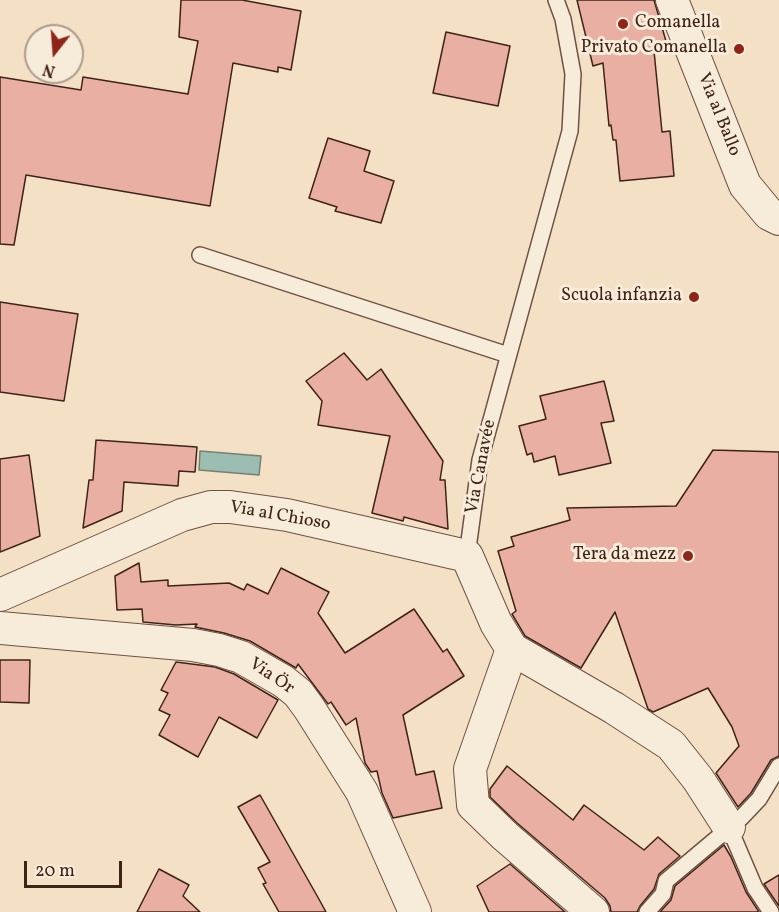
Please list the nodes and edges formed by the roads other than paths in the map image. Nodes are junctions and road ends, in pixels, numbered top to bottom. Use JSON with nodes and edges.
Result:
{"nodes":[{"id":1,"x":556,"y":0,"type":"edge"},
{"id":2,"x":672,"y":0,"type":"edge"},
{"id":3,"x":779,"y":219,"type":"edge"},
{"id":4,"x":200,"y":255,"type":"dead end"},
{"id":5,"x":508,"y":355,"type":"junction"},
{"id":6,"x":467,"y":556,"type":"junction"},
{"id":7,"x":0,"y":596,"type":"edge"},
{"id":8,"x":0,"y":628,"type":"edge"},
{"id":9,"x":512,"y":649,"type":"junction"},
{"id":10,"x":779,"y":766,"type":"edge"},
{"id":11,"x":729,"y":827,"type":"junction"},
{"id":12,"x":415,"y":912,"type":"edge"},
{"id":13,"x":593,"y":912,"type":"edge"},
{"id":14,"x":647,"y":912,"type":"edge"},
{"id":15,"x":771,"y":912,"type":"edge"}],
"edges":[{"from":1,"to":5,"type":"lane","name":"Via Canavée"},
{"from":2,"to":3,"type":"street","name":"Via al Ballo"},
{"from":4,"to":5,"type":"lane"},
{"from":5,"to":6,"type":"lane","name":"Via Canavée"},
{"from":6,"to":7,"type":"street","name":"Via al Chioso"},
{"from":6,"to":9,"type":"street"},
{"from":8,"to":12,"type":"street","name":"Via Ör"},
{"from":9,"to":11,"type":"street"},
{"from":9,"to":13,"type":"street"},
{"from":10,"to":11,"type":"lane"},
{"from":11,"to":14,"type":"lane"},
{"from":11,"to":15,"type":"lane"}]}
